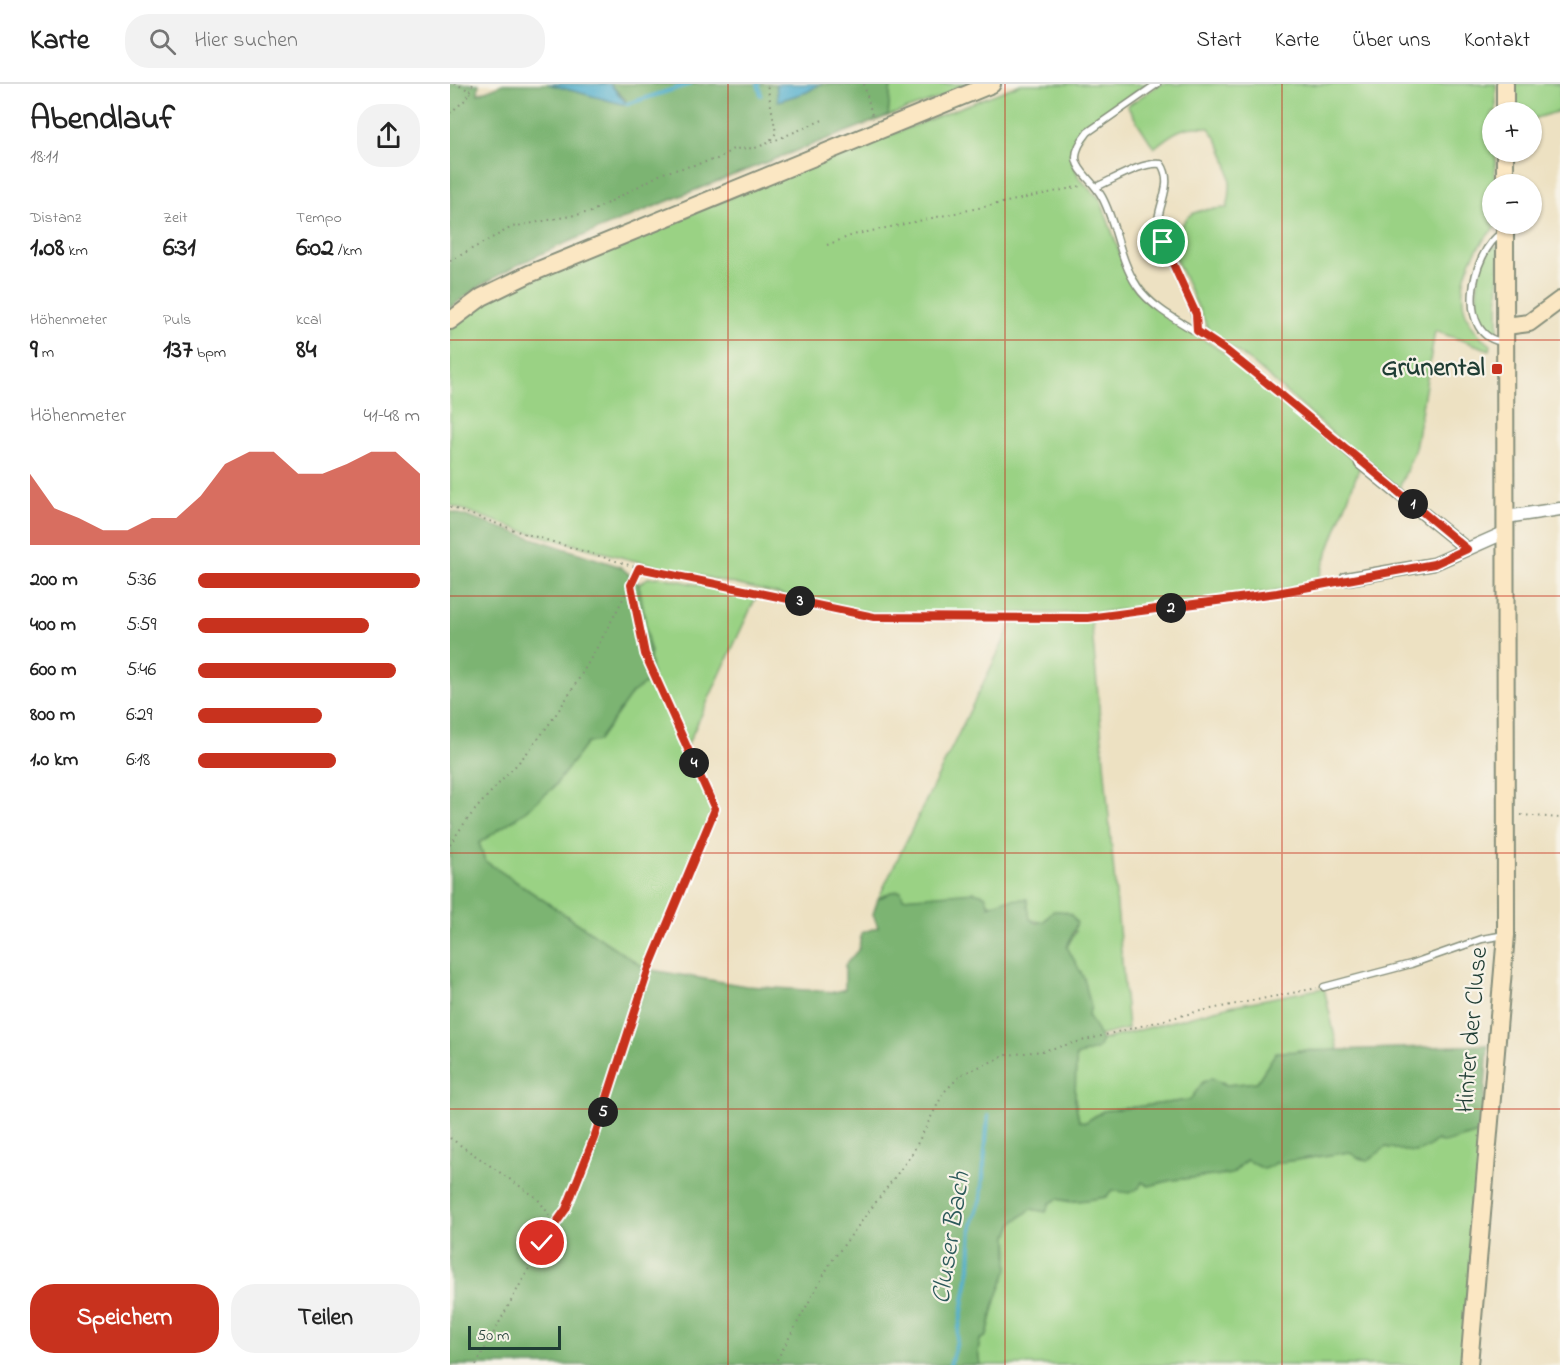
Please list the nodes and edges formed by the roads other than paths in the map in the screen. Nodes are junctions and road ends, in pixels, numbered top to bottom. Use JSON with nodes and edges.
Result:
{"nodes":[{"id":1,"x":992,"y":84,"type":"edge"},
{"id":2,"x":1157,"y":84,"type":"edge"},
{"id":3,"x":1505,"y":84,"type":"edge"},
{"id":4,"x":1505,"y":102,"type":"edge"},
{"id":5,"x":1096,"y":187,"type":"junction"},
{"id":6,"x":1497,"y":234,"type":"edge"},
{"id":7,"x":1505,"y":234,"type":"edge"},
{"id":8,"x":1560,"y":300,"type":"edge"},
{"id":9,"x":450,"y":321,"type":"edge"},
{"id":10,"x":1197,"y":331,"type":"junction"},
{"id":11,"x":1506,"y":334,"type":"junction"},
{"id":12,"x":1361,"y":463,"type":"joint"},
{"id":13,"x":1560,"y":509,"type":"edge"},
{"id":14,"x":1506,"y":525,"type":"junction"},
{"id":15,"x":1467,"y":549,"type":"junction"},
{"id":16,"x":1346,"y":579,"type":"road end"},
{"id":17,"x":1506,"y":935,"type":"junction"},
{"id":18,"x":1324,"y":987,"type":"road end"},
{"id":19,"x":1469,"y":1365,"type":"edge"}],
"edges":[{"from":1,"to":9,"type":"main road"},
{"from":2,"to":5,"type":"lane"},
{"from":3,"to":4,"type":"main road"},
{"from":5,"to":10,"type":"lane"},
{"from":5,"to":10,"type":"lane"},
{"from":6,"to":11,"type":"lane"},
{"from":7,"to":11,"type":"main road"},
{"from":8,"to":11,"type":"main road"},
{"from":10,"to":12,"type":"lane"},
{"from":11,"to":14,"type":"main road"},
{"from":12,"to":15,"type":"street"},
{"from":13,"to":14,"type":"street"},
{"from":14,"to":15,"type":"street"},
{"from":14,"to":17,"type":"main road","name":"Hinter der Cluse"},
{"from":15,"to":16,"type":"street"},
{"from":17,"to":18,"type":"lane","name":"Hinter der Cluse"},
{"from":17,"to":19,"type":"main road","name":"Hinter der Cluse"}]}
